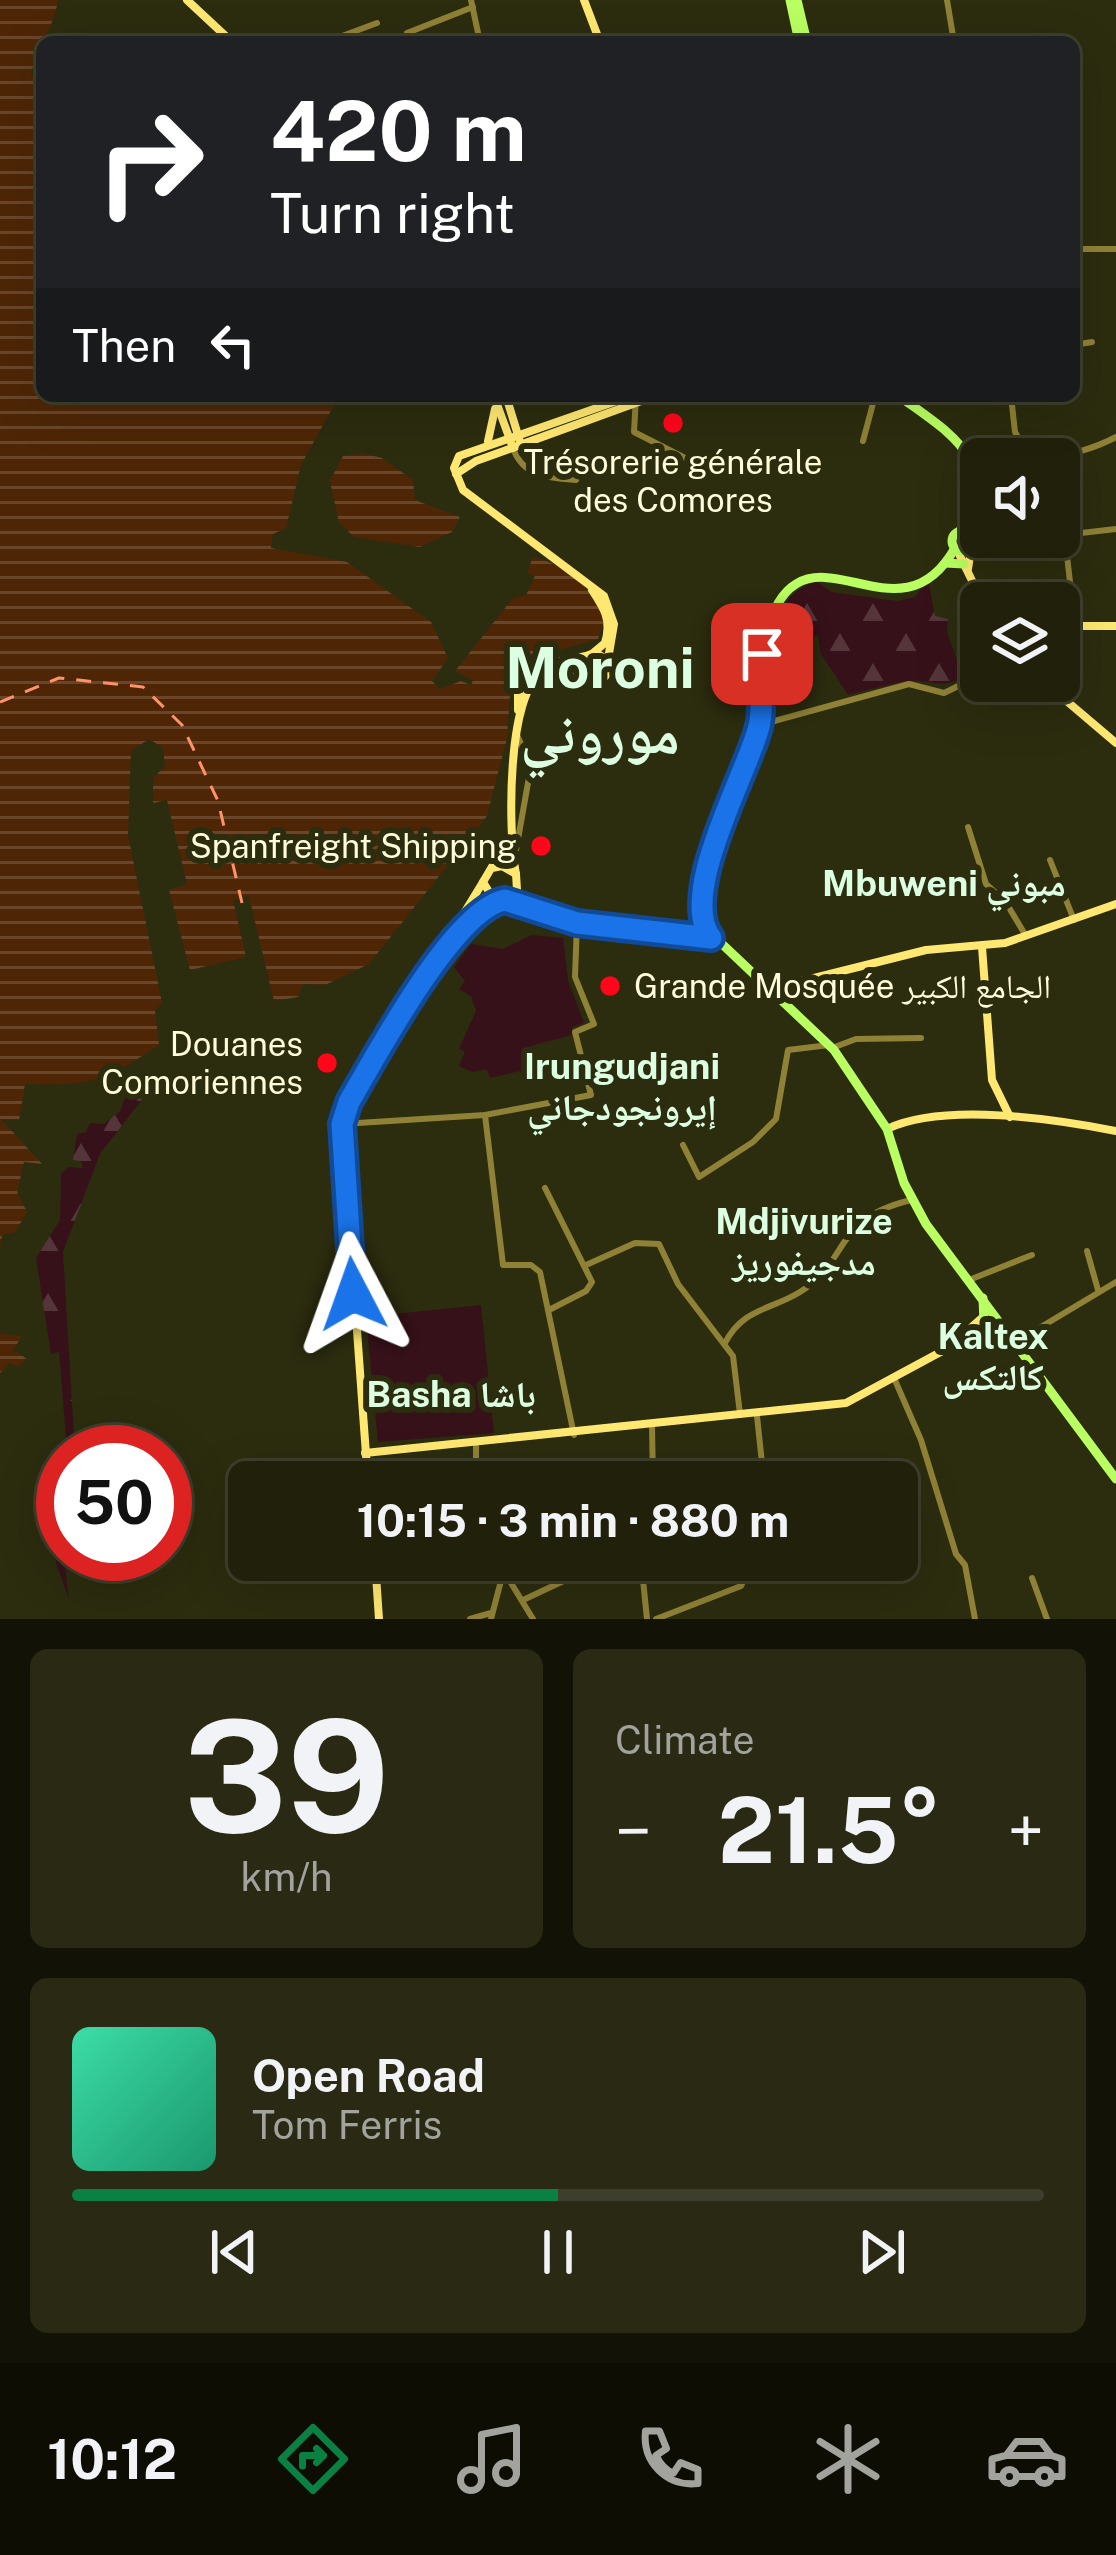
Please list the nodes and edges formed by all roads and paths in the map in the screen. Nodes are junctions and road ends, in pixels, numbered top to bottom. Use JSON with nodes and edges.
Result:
{"nodes":[{"id":1,"x":188,"y":0,"type":"edge"},
{"id":2,"x":584,"y":0,"type":"edge"},
{"id":3,"x":794,"y":0,"type":"edge"},
{"id":4,"x":947,"y":0,"type":"edge"},
{"id":5,"x":472,"y":3,"type":"edge"},
{"id":6,"x":377,"y":23,"type":"dead end"},
{"id":7,"x":407,"y":33,"type":"dead end"},
{"id":8,"x":226,"y":36,"type":"edge"},
{"id":9,"x":342,"y":36,"type":"edge"},
{"id":10,"x":479,"y":36,"type":"edge"},
{"id":11,"x":598,"y":36,"type":"edge"},
{"id":12,"x":802,"y":36,"type":"edge"},
{"id":13,"x":953,"y":36,"type":"edge"},
{"id":14,"x":1080,"y":249,"type":"edge"},
{"id":15,"x":1116,"y":249,"type":"edge"},
{"id":16,"x":1091,"y":342,"type":"dead end"},
{"id":17,"x":1080,"y":344,"type":"edge"},
{"id":18,"x":493,"y":402,"type":"edge"},
{"id":19,"x":496,"y":402,"type":"edge"},
{"id":20,"x":507,"y":402,"type":"edge"},
{"id":21,"x":622,"y":402,"type":"edge"},
{"id":22,"x":625,"y":402,"type":"edge"},
{"id":23,"x":635,"y":402,"type":"edge"},
{"id":24,"x":873,"y":402,"type":"edge"},
{"id":25,"x":907,"y":402,"type":"edge"},
{"id":26,"x":1011,"y":402,"type":"edge"},
{"id":27,"x":514,"y":434,"type":"junction"},
{"id":28,"x":1116,"y":437,"type":"edge"},
{"id":29,"x":1019,"y":438,"type":"edge"},
{"id":30,"x":863,"y":441,"type":"dead end"},
{"id":31,"x":488,"y":443,"type":"junction"},
{"id":32,"x":960,"y":443,"type":"edge"},
{"id":33,"x":517,"y":447,"type":"junction"},
{"id":34,"x":1080,"y":450,"type":"edge"},
{"id":35,"x":688,"y":459,"type":"dead end"},
{"id":36,"x":580,"y":471,"type":"dead end"},
{"id":37,"x":456,"y":473,"type":"junction"},
{"id":38,"x":1116,"y":529,"type":"edge"},
{"id":39,"x":960,"y":537,"type":"edge"},
{"id":40,"x":960,"y":544,"type":"edge"},
{"id":41,"x":956,"y":549,"type":"junction"},
{"id":42,"x":966,"y":558,"type":"edge"},
{"id":43,"x":945,"y":562,"type":"junction"},
{"id":44,"x":966,"y":567,"type":"junction"},
{"id":45,"x":973,"y":582,"type":"edge"},
{"id":46,"x":1070,"y":582,"type":"edge"},
{"id":47,"x":591,"y":588,"type":"junction"},
{"id":48,"x":1080,"y":626,"type":"edge"},
{"id":49,"x":1116,"y":626,"type":"edge"},
{"id":50,"x":589,"y":655,"type":"junction"},
{"id":51,"x":607,"y":665,"type":"junction"},
{"id":52,"x":583,"y":677,"type":"junction"},
{"id":53,"x":960,"y":685,"type":"edge"},
{"id":54,"x":1068,"y":702,"type":"edge"},
{"id":55,"x":519,"y":712,"type":"junction"},
{"id":56,"x":760,"y":725,"type":"junction"},
{"id":57,"x":518,"y":735,"type":"junction"},
{"id":58,"x":1116,"y":743,"type":"edge"},
{"id":59,"x":968,"y":827,"type":"dead end"},
{"id":60,"x":510,"y":836,"type":"junction"},
{"id":61,"x":513,"y":860,"type":"junction"},
{"id":62,"x":1050,"y":860,"type":"dead end"},
{"id":63,"x":492,"y":868,"type":"junction"},
{"id":64,"x":517,"y":879,"type":"junction"},
{"id":65,"x":483,"y":882,"type":"junction"},
{"id":66,"x":502,"y":901,"type":"junction"},
{"id":67,"x":1116,"y":904,"type":"edge"},
{"id":68,"x":532,"y":905,"type":"junction"},
{"id":69,"x":1074,"y":920,"type":"junction"},
{"id":70,"x":702,"y":921,"type":"junction"},
{"id":71,"x":577,"y":923,"type":"junction"},
{"id":72,"x":684,"y":934,"type":"junction"},
{"id":73,"x":1026,"y":936,"type":"junction"},
{"id":74,"x":711,"y":938,"type":"junction"},
{"id":75,"x":982,"y":947,"type":"junction"},
{"id":76,"x":436,"y":959,"type":"junction"},
{"id":77,"x":766,"y":990,"type":"junction"},
{"id":78,"x":921,"y":1038,"type":"dead end"},
{"id":79,"x":830,"y":1046,"type":"junction"},
{"id":80,"x":484,"y":1115,"type":"junction"},
{"id":81,"x":1010,"y":1117,"type":"junction"},
{"id":82,"x":342,"y":1124,"type":"junction"},
{"id":83,"x":887,"y":1129,"type":"junction"},
{"id":84,"x":1116,"y":1131,"type":"edge"},
{"id":85,"x":683,"y":1145,"type":"dead end"},
{"id":86,"x":545,"y":1188,"type":"dead end"},
{"id":87,"x":911,"y":1199,"type":"junction"},
{"id":88,"x":1088,"y":1251,"type":"dead end"},
{"id":89,"x":1033,"y":1255,"type":"dead end"},
{"id":90,"x":586,"y":1265,"type":"junction"},
{"id":91,"x":968,"y":1280,"type":"junction"},
{"id":92,"x":1116,"y":1282,"type":"edge"},
{"id":93,"x":1098,"y":1290,"type":"junction"},
{"id":94,"x":982,"y":1298,"type":"junction"},
{"id":95,"x":991,"y":1309,"type":"junction"},
{"id":96,"x":549,"y":1310,"type":"junction"},
{"id":97,"x":981,"y":1318,"type":"junction"},
{"id":98,"x":999,"y":1320,"type":"junction"},
{"id":99,"x":988,"y":1328,"type":"junction"},
{"id":100,"x":1008,"y":1332,"type":"junction"},
{"id":101,"x":961,"y":1339,"type":"junction"},
{"id":102,"x":725,"y":1342,"type":"junction"},
{"id":103,"x":1016,"y":1342,"type":"junction"},
{"id":104,"x":894,"y":1378,"type":"junction"},
{"id":105,"x":757,"y":1416,"type":"junction"},
{"id":106,"x":740,"y":1418,"type":"junction"},
{"id":107,"x":652,"y":1426,"type":"junction"},
{"id":108,"x":574,"y":1435,"type":"junction"},
{"id":109,"x":476,"y":1443,"type":"junction"},
{"id":110,"x":365,"y":1453,"type":"junction"},
{"id":111,"x":366,"y":1461,"type":"edge"},
{"id":112,"x":476,"y":1461,"type":"edge"},
{"id":113,"x":653,"y":1461,"type":"edge"},
{"id":114,"x":762,"y":1461,"type":"edge"},
{"id":115,"x":1116,"y":1479,"type":"edge"},
{"id":116,"x":1032,"y":1578,"type":"dead end"},
{"id":117,"x":377,"y":1581,"type":"edge"},
{"id":118,"x":501,"y":1581,"type":"edge"},
{"id":119,"x":509,"y":1581,"type":"edge"},
{"id":120,"x":562,"y":1581,"type":"edge"},
{"id":121,"x":645,"y":1581,"type":"edge"},
{"id":122,"x":743,"y":1581,"type":"edge"},
{"id":123,"x":523,"y":1600,"type":"junction"},
{"id":124,"x":491,"y":1616,"type":"edge"},
{"id":125,"x":380,"y":1619,"type":"edge"},
{"id":126,"x":470,"y":1619,"type":"edge"},
{"id":127,"x":532,"y":1619,"type":"edge"},
{"id":128,"x":651,"y":1619,"type":"edge"},
{"id":129,"x":975,"y":1619,"type":"edge"},
{"id":130,"x":1047,"y":1619,"type":"edge"}],
"edges":[{"from":1,"to":8,"type":"main road"},
{"from":2,"to":11,"type":"main road"},
{"from":3,"to":12,"type":"main road"},
{"from":4,"to":13,"type":"street"},
{"from":5,"to":7,"type":"street"},
{"from":5,"to":10,"type":"street"},
{"from":6,"to":9,"type":"street"},
{"from":14,"to":15,"type":"street"},
{"from":16,"to":17,"type":"street"},
{"from":18,"to":31,"type":"main road"},
{"from":19,"to":27,"type":"main road"},
{"from":20,"to":27,"type":"main road"},
{"from":21,"to":27,"type":"main road"},
{"from":22,"to":33,"type":"main road"},
{"from":23,"to":35,"type":"street"},
{"from":24,"to":30,"type":"street"},
{"from":25,"to":32,"type":"main road"},
{"from":26,"to":29,"type":"street"},
{"from":27,"to":31,"type":"main road"},
{"from":27,"to":33,"type":"main road"},
{"from":28,"to":34,"type":"street"},
{"from":31,"to":37,"type":"main road"},
{"from":33,"to":36,"type":"street"},
{"from":33,"to":37,"type":"main road"},
{"from":37,"to":47,"type":"main road"},
{"from":38,"to":46,"type":"street"},
{"from":39,"to":41,"type":"main road"},
{"from":40,"to":41,"type":"main road"},
{"from":41,"to":43,"type":"main road"},
{"from":41,"to":44,"type":"main road"},
{"from":42,"to":44,"type":"main road"},
{"from":43,"to":44,"type":"main road"},
{"from":43,"to":56,"type":"main road"},
{"from":44,"to":45,"type":"main road"},
{"from":47,"to":50,"type":"main road"},
{"from":47,"to":51,"type":"main road"},
{"from":48,"to":49,"type":"main road"},
{"from":50,"to":51,"type":"main road"},
{"from":50,"to":52,"type":"main road"},
{"from":50,"to":55,"type":"main road"},
{"from":51,"to":52,"type":"main road"},
{"from":52,"to":55,"type":"main road"},
{"from":53,"to":56,"type":"street"},
{"from":54,"to":58,"type":"main road"},
{"from":55,"to":57,"type":"main road"},
{"from":56,"to":70,"type":"main road"},
{"from":57,"to":60,"type":"main road"},
{"from":57,"to":61,"type":"street"},
{"from":59,"to":73,"type":"street"},
{"from":60,"to":61,"type":"main road"},
{"from":60,"to":63,"type":"main road"},
{"from":61,"to":64,"type":"main road"},
{"from":62,"to":69,"type":"street"},
{"from":63,"to":64,"type":"main road"},
{"from":63,"to":65,"type":"main road"},
{"from":64,"to":66,"type":"main road"},
{"from":64,"to":68,"type":"main road"},
{"from":65,"to":66,"type":"main road"},
{"from":65,"to":76,"type":"main road"},
{"from":66,"to":68,"type":"main road"},
{"from":66,"to":76,"type":"main road"},
{"from":67,"to":69,"type":"main road"},
{"from":68,"to":71,"type":"main road"},
{"from":69,"to":73,"type":"main road"},
{"from":70,"to":72,"type":"main road"},
{"from":70,"to":74,"type":"main road"},
{"from":71,"to":72,"type":"main road"},
{"from":71,"to":80,"type":"street"},
{"from":72,"to":74,"type":"main road"},
{"from":73,"to":75,"type":"main road"},
{"from":74,"to":77,"type":"main road"},
{"from":75,"to":77,"type":"main road"},
{"from":75,"to":81,"type":"main road"},
{"from":76,"to":82,"type":"main road"},
{"from":77,"to":79,"type":"main road"},
{"from":78,"to":79,"type":"street"},
{"from":79,"to":83,"type":"main road"},
{"from":79,"to":85,"type":"street"},
{"from":80,"to":82,"type":"street"},
{"from":80,"to":96,"type":"street"},
{"from":81,"to":83,"type":"main road"},
{"from":81,"to":84,"type":"main road"},
{"from":82,"to":110,"type":"main road"},
{"from":83,"to":87,"type":"main road"},
{"from":86,"to":90,"type":"street"},
{"from":87,"to":91,"type":"main road"},
{"from":87,"to":102,"type":"street"},
{"from":88,"to":93,"type":"street"},
{"from":89,"to":91,"type":"street"},
{"from":90,"to":96,"type":"street"},
{"from":90,"to":102,"type":"street"},
{"from":91,"to":94,"type":"main road"},
{"from":92,"to":93,"type":"street"},
{"from":93,"to":103,"type":"street"},
{"from":94,"to":95,"type":"main road"},
{"from":94,"to":97,"type":"main road"},
{"from":95,"to":97,"type":"main road"},
{"from":95,"to":98,"type":"main road"},
{"from":96,"to":108,"type":"street"},
{"from":97,"to":99,"type":"main road"},
{"from":97,"to":101,"type":"main road"},
{"from":98,"to":99,"type":"main road"},
{"from":98,"to":100,"type":"main road"},
{"from":99,"to":100,"type":"main road"},
{"from":99,"to":101,"type":"main road"},
{"from":100,"to":103,"type":"main road"},
{"from":101,"to":104,"type":"main road"},
{"from":102,"to":106,"type":"street"},
{"from":103,"to":115,"type":"main road"},
{"from":104,"to":105,"type":"main road"},
{"from":104,"to":129,"type":"street"},
{"from":105,"to":106,"type":"main road"},
{"from":105,"to":114,"type":"street"},
{"from":106,"to":107,"type":"main road"},
{"from":107,"to":108,"type":"main road"},
{"from":107,"to":113,"type":"street"},
{"from":108,"to":109,"type":"main road"},
{"from":109,"to":110,"type":"main road"},
{"from":109,"to":112,"type":"street"},
{"from":110,"to":111,"type":"main road"},
{"from":116,"to":130,"type":"street"},
{"from":117,"to":125,"type":"main road"},
{"from":118,"to":124,"type":"street"},
{"from":119,"to":123,"type":"street"},
{"from":120,"to":123,"type":"street"},
{"from":121,"to":128,"type":"street"},
{"from":122,"to":128,"type":"street"},
{"from":123,"to":127,"type":"street"},
{"from":124,"to":126,"type":"street"}]}
